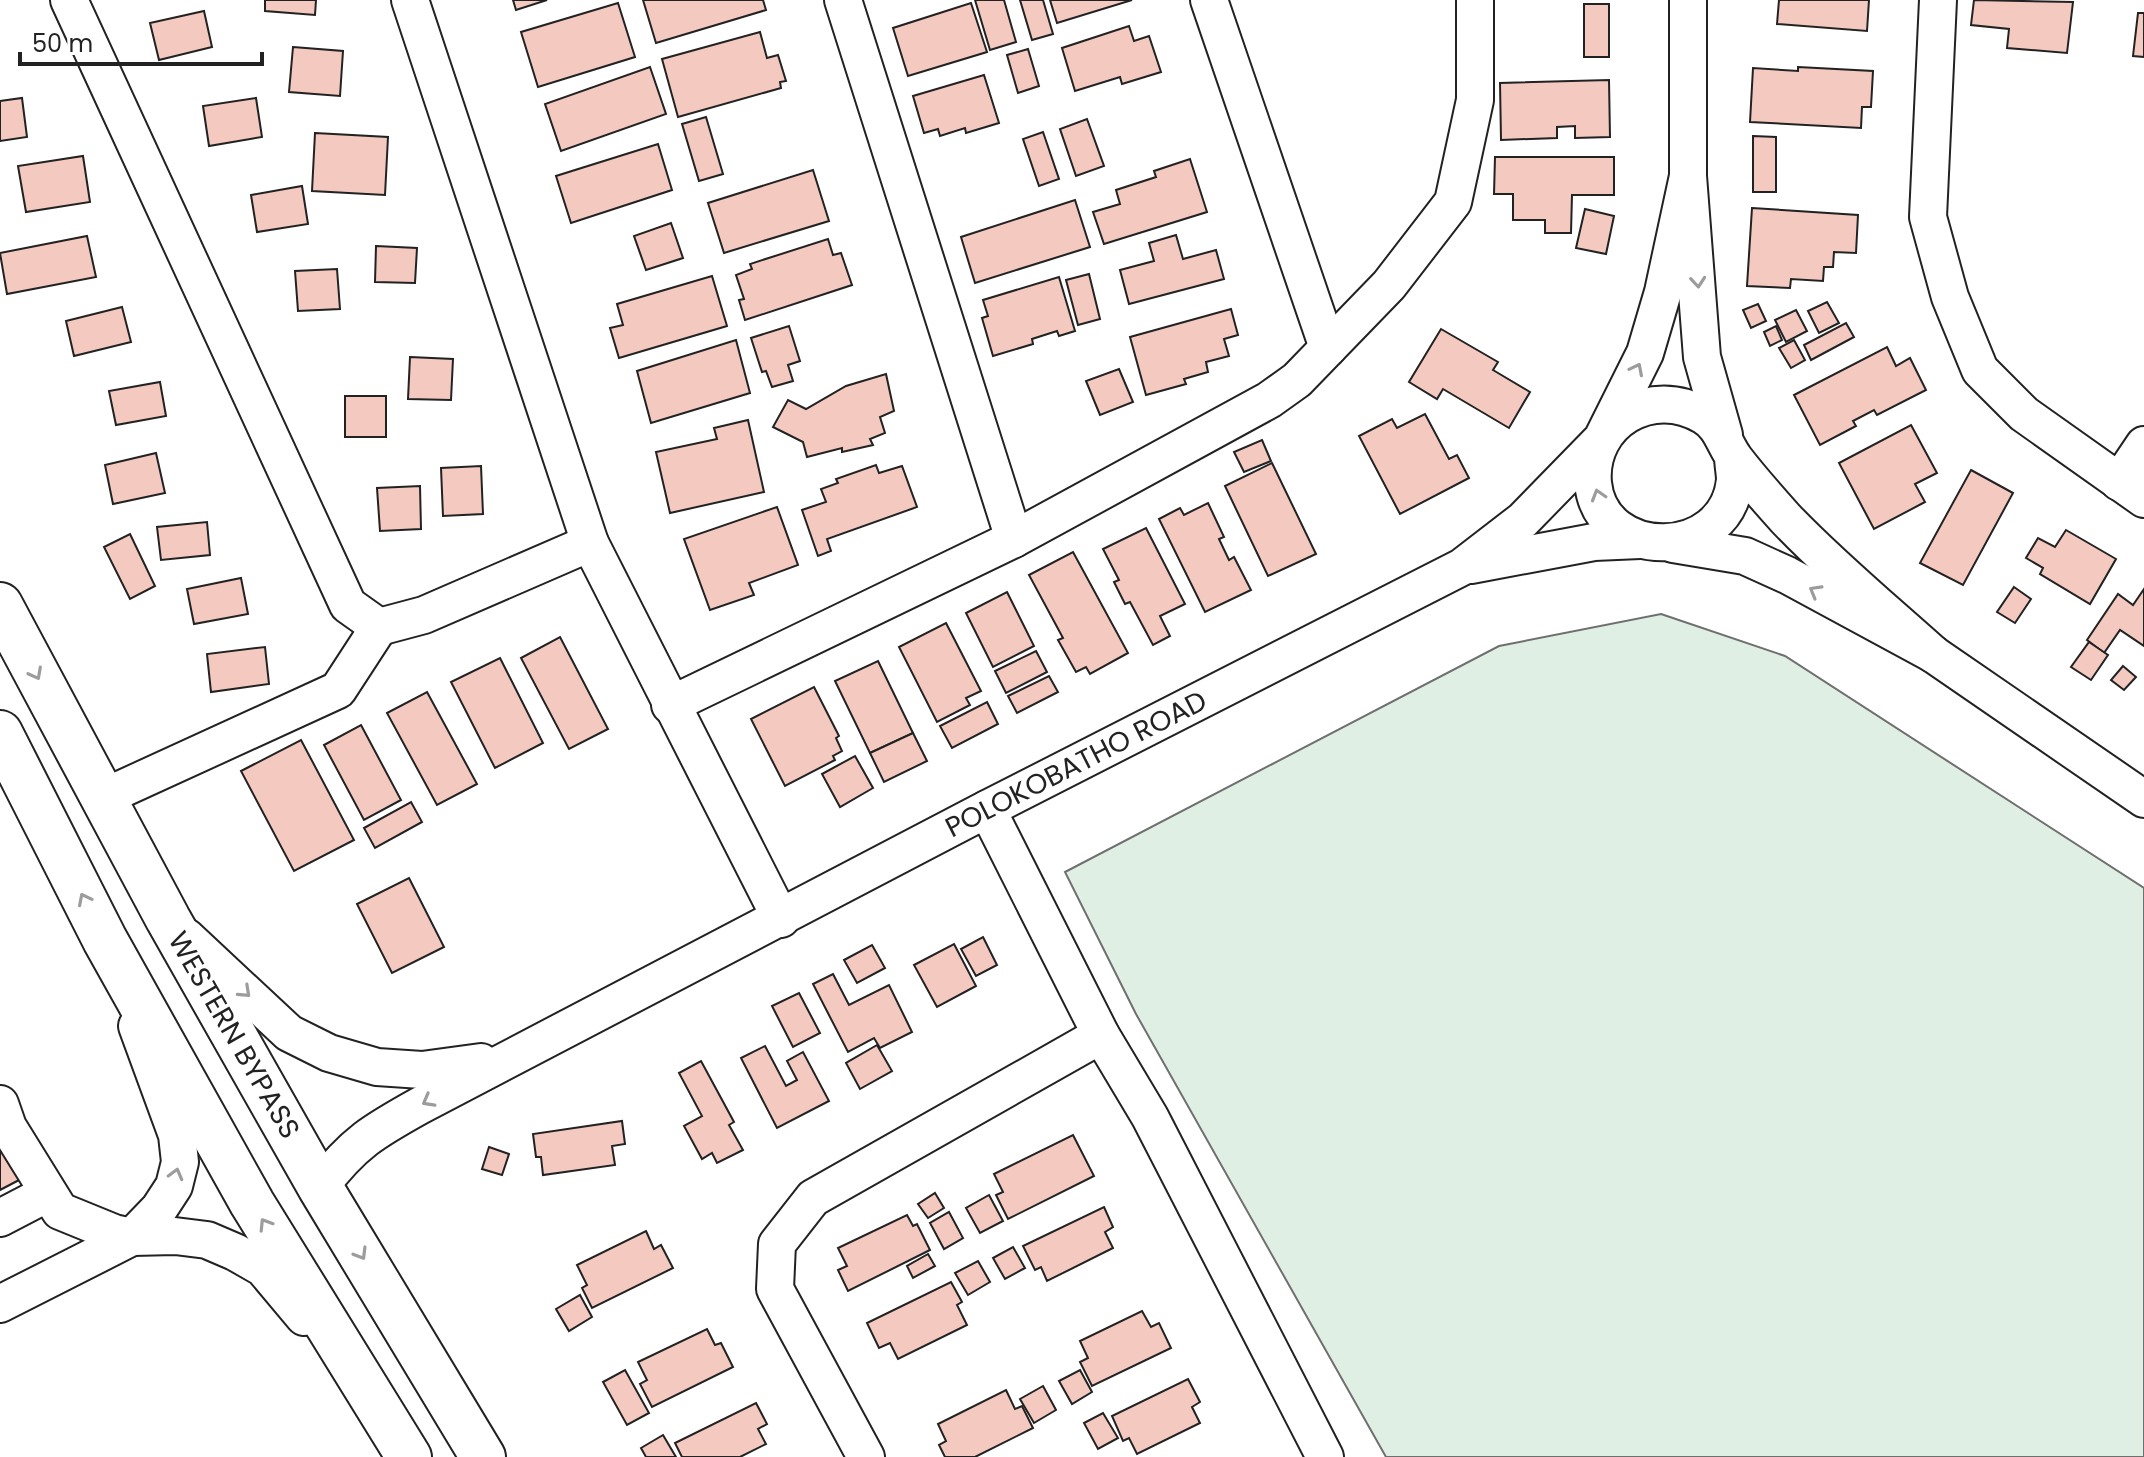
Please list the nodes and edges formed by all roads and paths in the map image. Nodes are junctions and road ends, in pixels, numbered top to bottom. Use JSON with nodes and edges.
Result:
{"nodes":[{"id":1,"x":69,"y":0,"type":"edge"},
{"id":2,"x":410,"y":0,"type":"edge"},
{"id":3,"x":843,"y":0,"type":"edge"},
{"id":4,"x":1209,"y":0,"type":"edge"},
{"id":5,"x":1475,"y":0,"type":"edge"},
{"id":6,"x":1688,"y":0,"type":"edge"},
{"id":7,"x":1938,"y":0,"type":"edge"},
{"id":8,"x":1688,"y":176,"type":"junction"},
{"id":9,"x":1328,"y":348,"type":"junction"},
{"id":10,"x":1602,"y":439,"type":"junction"},
{"id":11,"x":2144,"y":445,"type":"edge"},
{"id":12,"x":1728,"y":446,"type":"junction"},
{"id":13,"x":2132,"y":490,"type":"edge"},
{"id":14,"x":1014,"y":539,"type":"junction"},
{"id":15,"x":1656,"y":542,"type":"junction"},
{"id":16,"x":590,"y":543,"type":"junction"},
{"id":17,"x":1462,"y":567,"type":"junction"},
{"id":18,"x":0,"y":605,"type":"edge"},
{"id":19,"x":379,"y":627,"type":"junction"},
{"id":20,"x":1933,"y":654,"type":"junction"},
{"id":21,"x":670,"y":705,"type":"junction"},
{"id":22,"x":0,"y":733,"type":"edge"},
{"id":23,"x":102,"y":798,"type":"junction"},
{"id":24,"x":2144,"y":799,"type":"edge"},
{"id":25,"x":987,"y":809,"type":"junction"},
{"id":26,"x":168,"y":919,"type":"junction"},
{"id":27,"x":781,"y":919,"type":"junction"},
{"id":28,"x":105,"y":940,"type":"junction"},
{"id":29,"x":1101,"y":1035,"type":"junction"},
{"id":30,"x":523,"y":1053,"type":"junction"},
{"id":31,"x":3,"y":1121,"type":"edge"},
{"id":32,"x":320,"y":1187,"type":"junction"},
{"id":33,"x":48,"y":1193,"type":"junction"},
{"id":34,"x":0,"y":1218,"type":"edge"},
{"id":35,"x":132,"y":1237,"type":"junction"},
{"id":36,"x":0,"y":1304,"type":"edge"},
{"id":37,"x":408,"y":1457,"type":"edge"},
{"id":38,"x":483,"y":1457,"type":"edge"},
{"id":39,"x":866,"y":1457,"type":"edge"},
{"id":40,"x":1325,"y":1457,"type":"edge"}],
"edges":[{"from":1,"to":19,"type":"street"},
{"from":2,"to":16,"type":"street"},
{"from":3,"to":14,"type":"street"},
{"from":4,"to":9,"type":"street"},
{"from":5,"to":9,"type":"street"},
{"from":6,"to":8,"type":"street"},
{"from":7,"to":13,"type":"street"},
{"from":10,"to":8,"type":"street","one_way":true},
{"from":8,"to":12,"type":"street","one_way":true},
{"from":9,"to":14,"type":"street"},
{"from":10,"to":12,"type":"street"},
{"from":15,"to":10,"type":"street","one_way":true},
{"from":10,"to":17,"type":"street","name":"POLOKOBATHO ROAD"},
{"from":11,"to":13,"type":"street"},
{"from":12,"to":15,"type":"street"},
{"from":12,"to":20,"type":"street"},
{"from":14,"to":21,"type":"street"},
{"from":15,"to":17,"type":"street"},
{"from":20,"to":15,"type":"street","one_way":true},
{"from":16,"to":19,"type":"street"},
{"from":16,"to":21,"type":"street"},
{"from":17,"to":25,"type":"street","name":"POLOKOBATHO ROAD"},
{"from":18,"to":23,"type":"highway","name":"WESTERN BYPASS","one_way":true},
{"from":19,"to":23,"type":"street"},
{"from":20,"to":24,"type":"street"},
{"from":21,"to":27,"type":"street"},
{"from":28,"to":22,"type":"highway","one_way":true},
{"from":23,"to":26,"type":"highway","name":"WESTERN BYPASS"},
{"from":25,"to":27,"type":"street","name":"POLOKOBATHO ROAD"},
{"from":25,"to":29,"type":"street"},
{"from":26,"to":30,"type":"street","one_way":true},
{"from":26,"to":32,"type":"highway","name":"WESTERN BYPASS"},
{"from":27,"to":30,"type":"street","name":"POLOKOBATHO ROAD"},
{"from":35,"to":28,"type":"street","one_way":true},
{"from":37,"to":28,"type":"highway","one_way":true},
{"from":29,"to":39,"type":"street"},
{"from":29,"to":40,"type":"street"},
{"from":30,"to":32,"type":"street","name":"POLOKOBATHO ROAD","one_way":true},
{"from":31,"to":33,"type":"street"},
{"from":32,"to":38,"type":"highway","name":"WESTERN BYPASS","one_way":true},
{"from":33,"to":34,"type":"street"},
{"from":33,"to":35,"type":"street"},
{"from":35,"to":36,"type":"street"},
{"from":35,"to":37,"type":"street"}]}
